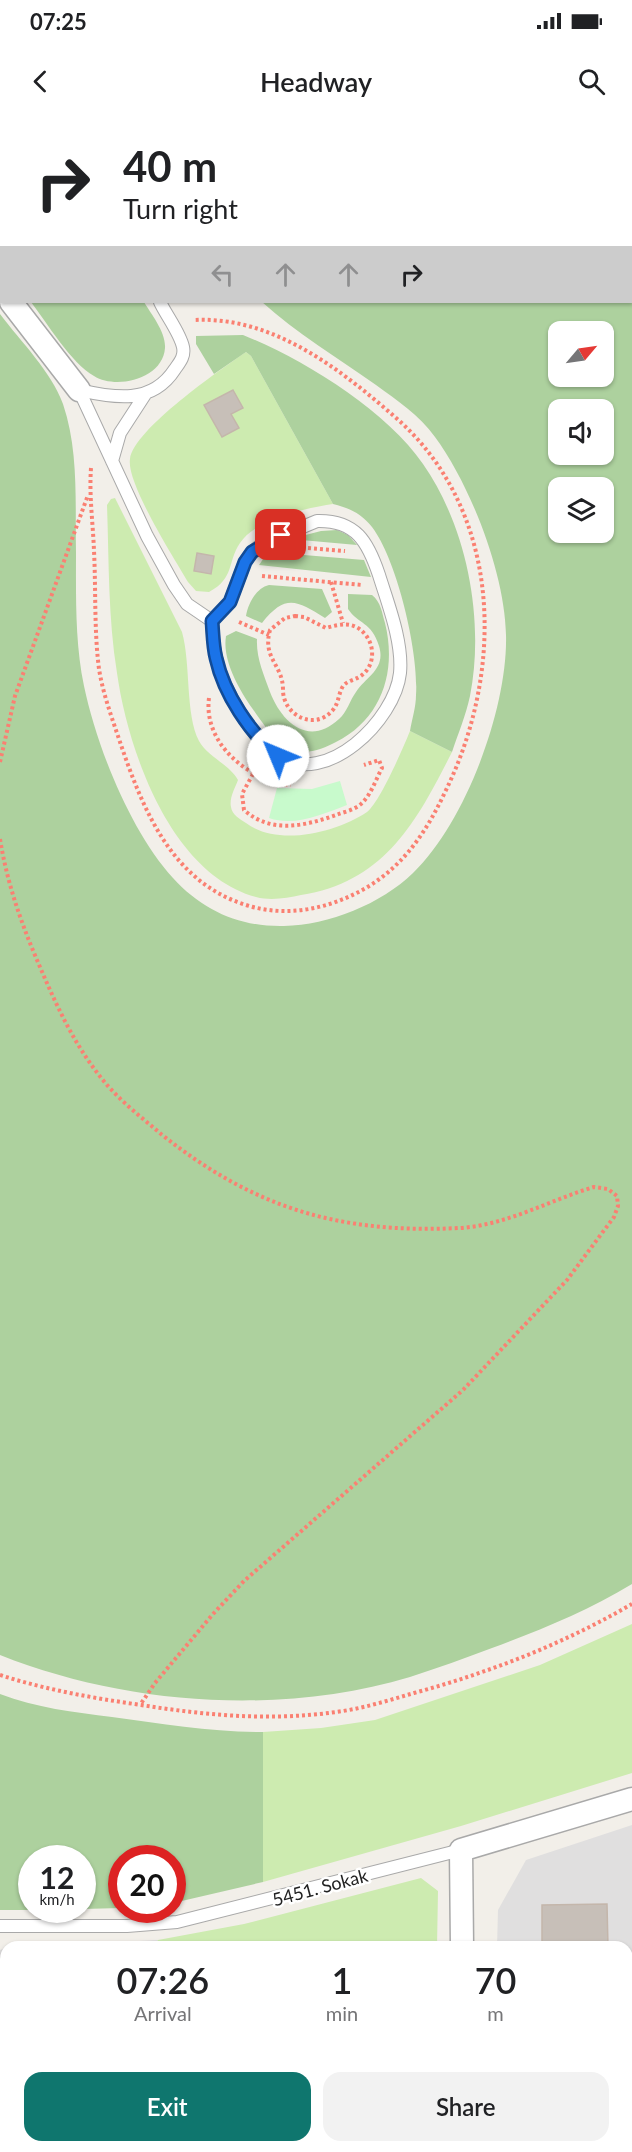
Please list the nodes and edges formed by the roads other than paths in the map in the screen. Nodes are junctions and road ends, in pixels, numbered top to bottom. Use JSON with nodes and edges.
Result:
{"nodes":[{"id":1,"x":12,"y":303,"type":"edge"},
{"id":2,"x":160,"y":303,"type":"edge"},
{"id":3,"x":79,"y":390,"type":"junction"},
{"id":4,"x":146,"y":393,"type":"junction"},
{"id":5,"x":112,"y":461,"type":"junction"},
{"id":6,"x":212,"y":621,"type":"junction"},
{"id":7,"x":632,"y":1799,"type":"edge"},
{"id":8,"x":461,"y":1850,"type":"junction"},
{"id":9,"x":0,"y":1926,"type":"edge"},
{"id":10,"x":462,"y":1941,"type":"edge"}],
"edges":[{"from":1,"to":3,"type":"street"},
{"from":2,"to":4,"type":"lane"},
{"from":3,"to":4,"type":"lane"},
{"from":3,"to":5,"type":"lane"},
{"from":4,"to":5,"type":"lane"},
{"from":5,"to":6,"type":"lane"},
{"from":6,"to":6,"type":"lane"},
{"from":7,"to":8,"type":"street","name":"5451. Sokak"},
{"from":8,"to":9,"type":"lane","name":"5451. Sokak"},
{"from":8,"to":10,"type":"street"}]}
